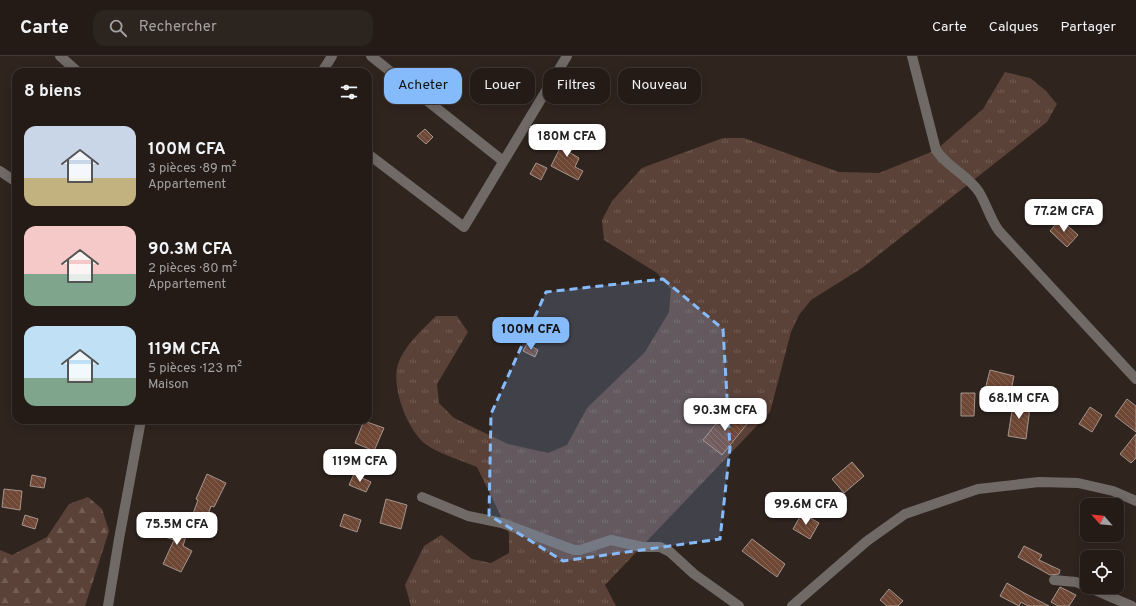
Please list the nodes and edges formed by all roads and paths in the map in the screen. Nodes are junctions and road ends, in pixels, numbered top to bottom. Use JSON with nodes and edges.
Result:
{"nodes":[{"id":1,"x":60,"y":56,"type":"edge"},
{"id":2,"x":332,"y":56,"type":"edge"},
{"id":3,"x":371,"y":56,"type":"edge"},
{"id":4,"x":567,"y":56,"type":"edge"},
{"id":5,"x":912,"y":56,"type":"edge"},
{"id":6,"x":74,"y":68,"type":"edge"},
{"id":7,"x":324,"y":68,"type":"edge"},
{"id":8,"x":372,"y":157,"type":"edge"},
{"id":9,"x":503,"y":161,"type":"junction"},
{"id":10,"x":0,"y":171,"type":"edge"},
{"id":11,"x":12,"y":179,"type":"edge"},
{"id":12,"x":1136,"y":379,"type":"edge"},
{"id":13,"x":140,"y":424,"type":"edge"},
{"id":14,"x":422,"y":497,"type":"dead end"},
{"id":15,"x":1136,"y":501,"type":"edge"},
{"id":16,"x":1054,"y":580,"type":"dead end"},
{"id":17,"x":108,"y":606,"type":"edge"},
{"id":18,"x":739,"y":606,"type":"edge"},
{"id":19,"x":792,"y":606,"type":"edge"},
{"id":20,"x":1132,"y":606,"type":"edge"}],
"edges":[{"from":1,"to":6,"type":"street"},
{"from":2,"to":7,"type":"street"},
{"from":3,"to":9,"type":"street"},
{"from":4,"to":9,"type":"street"},
{"from":5,"to":12,"type":"street"},
{"from":8,"to":9,"type":"street"},
{"from":10,"to":11,"type":"street"},
{"from":13,"to":17,"type":"street"},
{"from":14,"to":18,"type":"street"},
{"from":15,"to":19,"type":"street"},
{"from":16,"to":20,"type":"street"}]}
